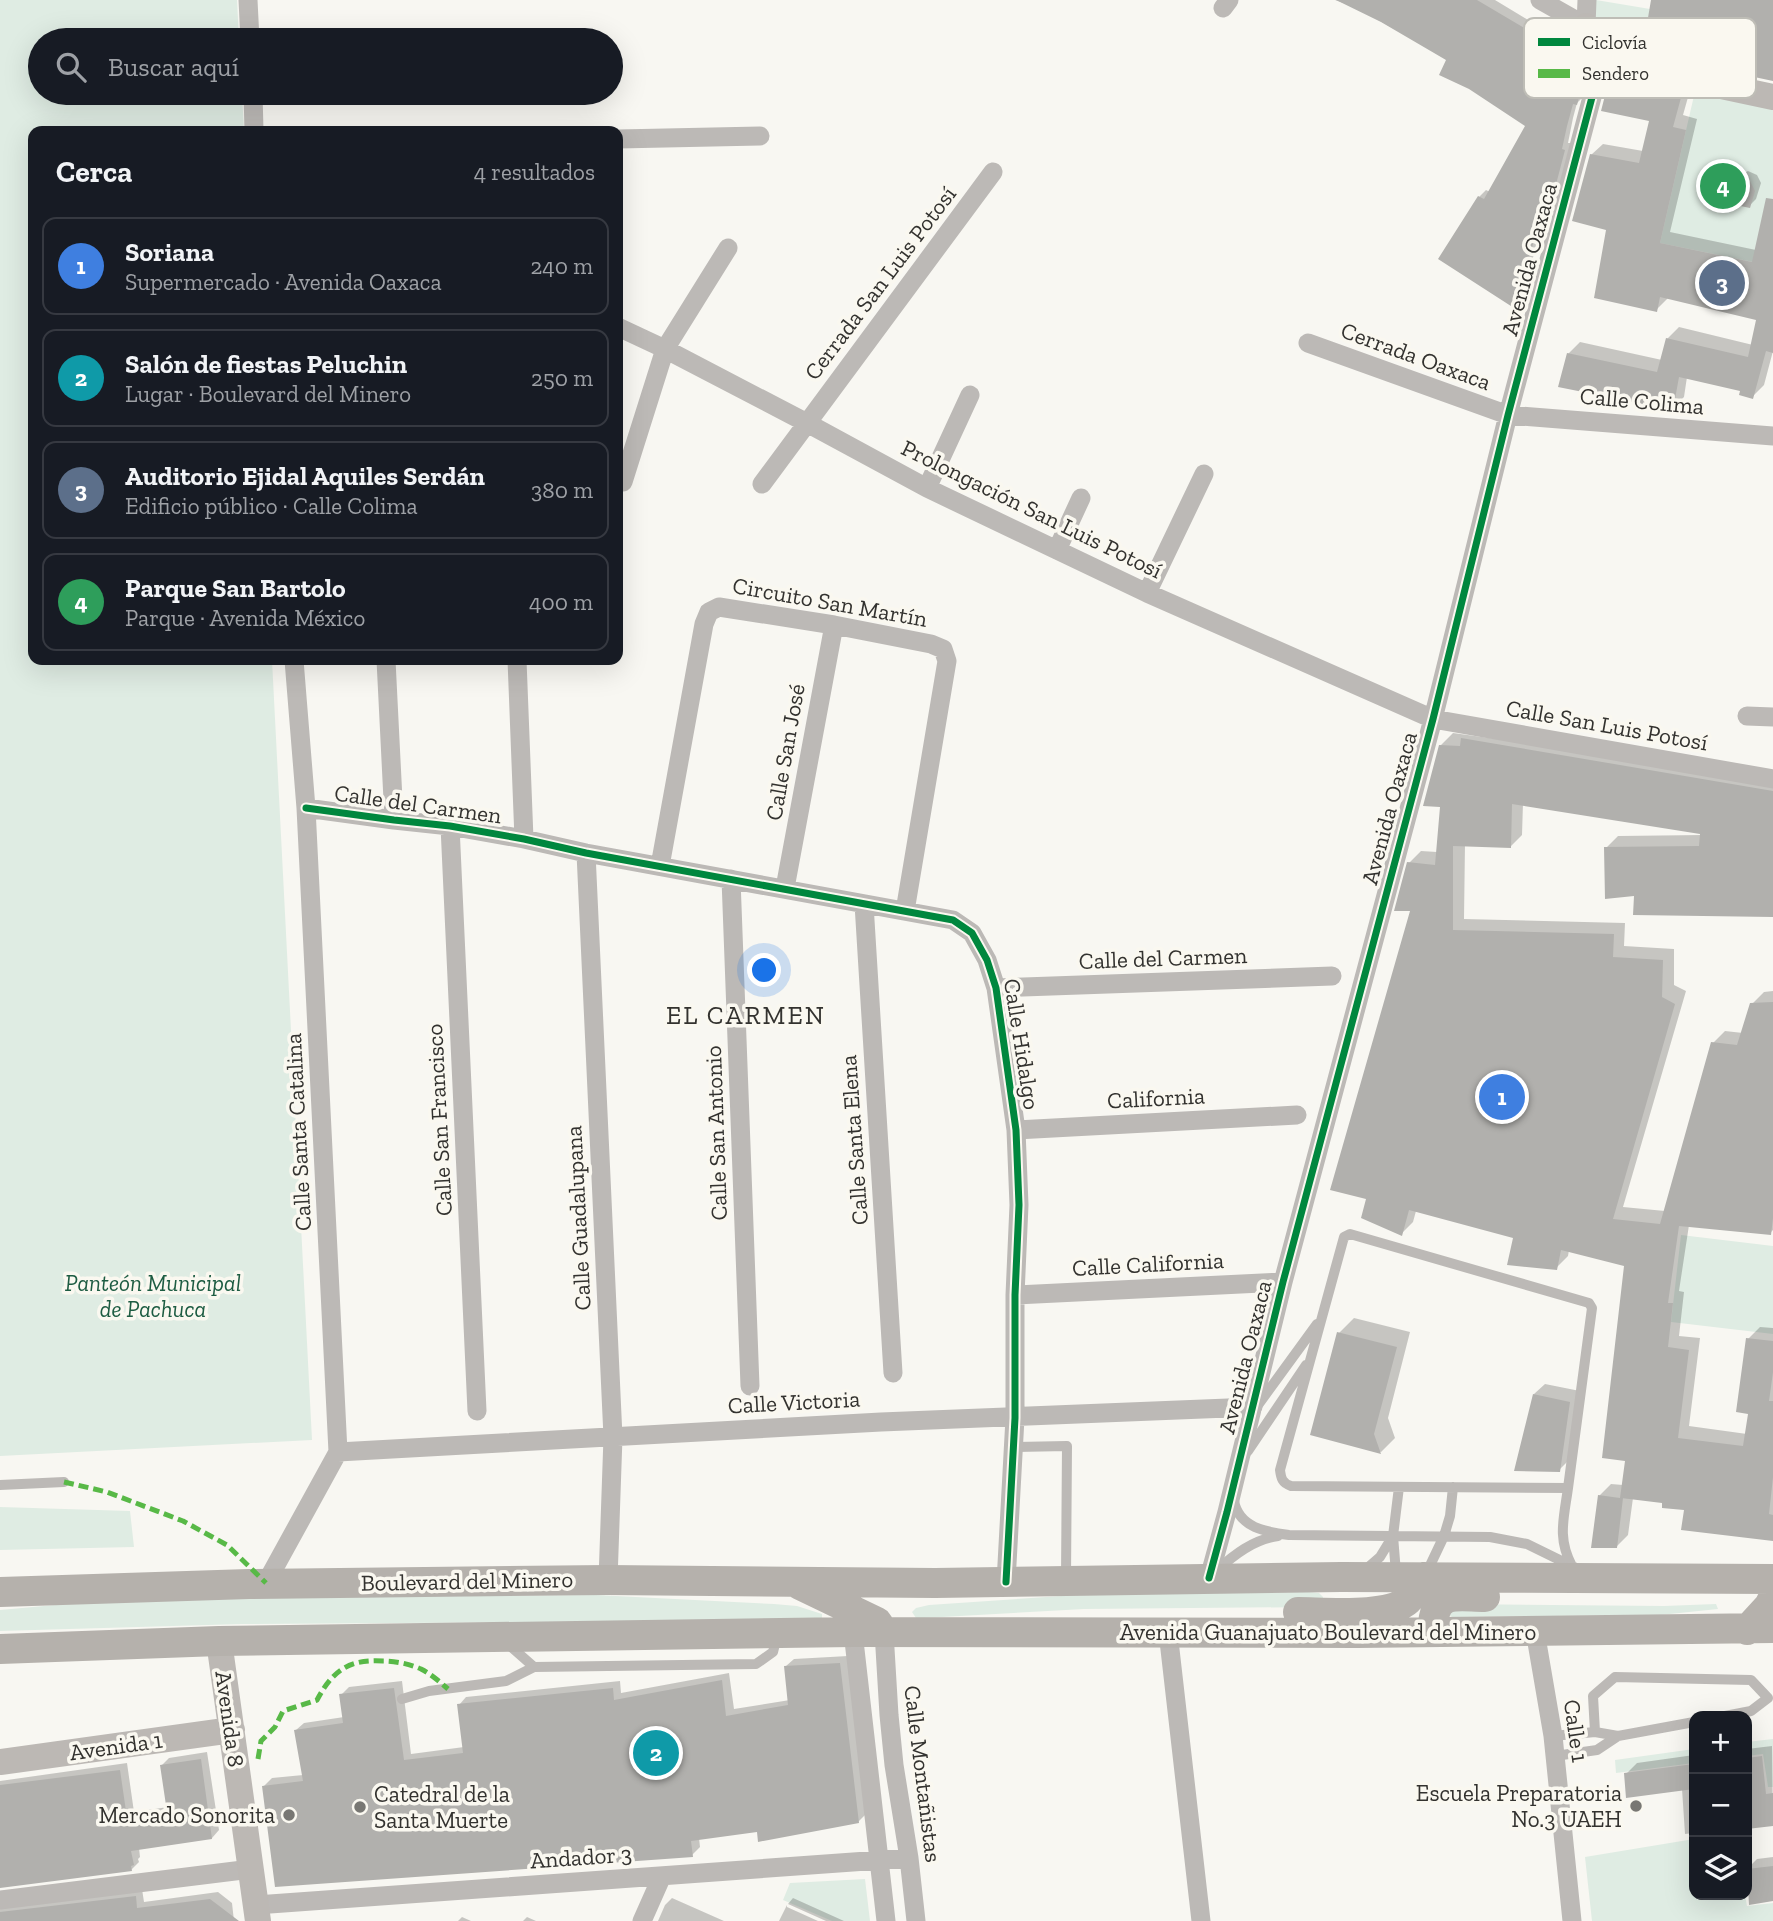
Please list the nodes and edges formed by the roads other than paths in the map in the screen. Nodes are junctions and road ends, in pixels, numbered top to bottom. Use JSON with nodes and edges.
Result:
{"nodes":[{"id":1,"x":248,"y":0,"type":"edge"},
{"id":2,"x":1540,"y":0,"type":"edge"},
{"id":3,"x":1587,"y":13,"type":"edge"},
{"id":4,"x":249,"y":28,"type":"edge"},
{"id":5,"x":1592,"y":98,"type":"edge"},
{"id":6,"x":253,"y":105,"type":"edge"},
{"id":7,"x":254,"y":126,"type":"edge"},
{"id":8,"x":760,"y":136,"type":"dead end"},
{"id":9,"x":623,"y":139,"type":"edge"},
{"id":10,"x":993,"y":172,"type":"dead end"},
{"id":11,"x":728,"y":248,"type":"dead end"},
{"id":12,"x":623,"y":329,"type":"edge"},
{"id":13,"x":1308,"y":343,"type":"dead end"},
{"id":14,"x":665,"y":349,"type":"junction"},
{"id":15,"x":970,"y":395,"type":"dead end"},
{"id":16,"x":1508,"y":415,"type":"junction"},
{"id":17,"x":807,"y":423,"type":"junction"},
{"id":18,"x":1773,"y":436,"type":"edge"},
{"id":19,"x":1204,"y":474,"type":"dead end"},
{"id":20,"x":623,"y":482,"type":"dead end"},
{"id":21,"x":762,"y":484,"type":"dead end"},
{"id":22,"x":927,"y":488,"type":"junction"},
{"id":23,"x":1081,"y":498,"type":"dead end"},
{"id":24,"x":1057,"y":550,"type":"junction"},
{"id":25,"x":1147,"y":593,"type":"junction"},
{"id":26,"x":834,"y":625,"type":"junction"},
{"id":27,"x":294,"y":665,"type":"edge"},
{"id":28,"x":386,"y":665,"type":"edge"},
{"id":29,"x":517,"y":665,"type":"edge"},
{"id":30,"x":1747,"y":716,"type":"dead end"},
{"id":31,"x":1773,"y":717,"type":"edge"},
{"id":32,"x":1433,"y":719,"type":"junction"},
{"id":33,"x":1773,"y":779,"type":"edge"},
{"id":34,"x":306,"y":808,"type":"junction"},
{"id":35,"x":394,"y":821,"type":"junction"},
{"id":36,"x":450,"y":826,"type":"junction"},
{"id":37,"x":524,"y":839,"type":"junction"},
{"id":38,"x":586,"y":853,"type":"junction"},
{"id":39,"x":660,"y":866,"type":"junction"},
{"id":40,"x":730,"y":879,"type":"junction"},
{"id":41,"x":785,"y":888,"type":"junction"},
{"id":42,"x":864,"y":904,"type":"junction"},
{"id":43,"x":905,"y":911,"type":"junction"},
{"id":44,"x":1332,"y":976,"type":"dead end"},
{"id":45,"x":996,"y":988,"type":"junction"},
{"id":46,"x":1297,"y":1115,"type":"dead end"},
{"id":47,"x":1016,"y":1130,"type":"junction"},
{"id":48,"x":1283,"y":1282,"type":"junction"},
{"id":49,"x":1015,"y":1295,"type":"junction"},
{"id":50,"x":1322,"y":1318,"type":"junction"},
{"id":51,"x":1311,"y":1358,"type":"junction"},
{"id":52,"x":893,"y":1373,"type":"dead end"},
{"id":53,"x":750,"y":1386,"type":"dead end"},
{"id":54,"x":1253,"y":1407,"type":"junction"},
{"id":55,"x":477,"y":1411,"type":"dead end"},
{"id":56,"x":1015,"y":1418,"type":"junction"},
{"id":57,"x":612,"y":1437,"type":"junction"},
{"id":58,"x":1013,"y":1447,"type":"junction"},
{"id":59,"x":338,"y":1452,"type":"junction"},
{"id":60,"x":1238,"y":1466,"type":"junction"},
{"id":61,"x":64,"y":1482,"type":"dead end"},
{"id":62,"x":0,"y":1485,"type":"edge"},
{"id":63,"x":1399,"y":1487,"type":"junction"},
{"id":64,"x":1453,"y":1487,"type":"junction"},
{"id":65,"x":1568,"y":1488,"type":"junction"},
{"id":66,"x":1232,"y":1490,"type":"junction"},
{"id":67,"x":1289,"y":1535,"type":"junction"},
{"id":68,"x":1393,"y":1536,"type":"junction"},
{"id":69,"x":1444,"y":1536,"type":"junction"},
{"id":70,"x":1585,"y":1572,"type":"junction"},
{"id":71,"x":1348,"y":1577,"type":"junction"},
{"id":72,"x":1209,"y":1578,"type":"junction"},
{"id":73,"x":1773,"y":1579,"type":"edge"},
{"id":74,"x":608,"y":1580,"type":"junction"},
{"id":75,"x":792,"y":1581,"type":"junction"},
{"id":76,"x":1006,"y":1582,"type":"junction"},
{"id":77,"x":1066,"y":1582,"type":"junction"},
{"id":78,"x":266,"y":1583,"type":"junction"},
{"id":79,"x":935,"y":1583,"type":"junction"},
{"id":80,"x":1409,"y":1585,"type":"junction"},
{"id":81,"x":0,"y":1592,"type":"edge"},
{"id":82,"x":1773,"y":1598,"type":"edge"},
{"id":83,"x":1326,"y":1612,"type":"junction"},
{"id":84,"x":868,"y":1627,"type":"junction"},
{"id":85,"x":1439,"y":1628,"type":"junction"},
{"id":86,"x":1760,"y":1629,"type":"edge"},
{"id":87,"x":1535,"y":1631,"type":"junction"},
{"id":88,"x":1168,"y":1632,"type":"junction"},
{"id":89,"x":778,"y":1633,"type":"junction"},
{"id":90,"x":500,"y":1637,"type":"junction"},
{"id":91,"x":219,"y":1641,"type":"junction"},
{"id":92,"x":0,"y":1649,"type":"edge"},
{"id":93,"x":534,"y":1667,"type":"junction"},
{"id":94,"x":1771,"y":1698,"type":"edge"},
{"id":95,"x":401,"y":1699,"type":"dead end"},
{"id":96,"x":1751,"y":1711,"type":"edge"},
{"id":97,"x":1689,"y":1723,"type":"edge"},
{"id":98,"x":232,"y":1730,"type":"junction"},
{"id":99,"x":1595,"y":1732,"type":"junction"},
{"id":100,"x":1553,"y":1736,"type":"junction"},
{"id":101,"x":1618,"y":1736,"type":"junction"},
{"id":102,"x":1555,"y":1756,"type":"junction"},
{"id":103,"x":0,"y":1762,"type":"edge"},
{"id":104,"x":909,"y":1858,"type":"junction"},
{"id":105,"x":879,"y":1861,"type":"junction"},
{"id":106,"x":251,"y":1869,"type":"junction"},
{"id":107,"x":662,"y":1876,"type":"junction"},
{"id":108,"x":0,"y":1900,"type":"edge"},
{"id":109,"x":257,"y":1913,"type":"edge"},
{"id":110,"x":642,"y":1921,"type":"edge"},
{"id":111,"x":886,"y":1921,"type":"edge"},
{"id":112,"x":916,"y":1921,"type":"edge"},
{"id":113,"x":1201,"y":1921,"type":"edge"},
{"id":114,"x":1572,"y":1921,"type":"edge"}],
"edges":[{"from":1,"to":4,"type":"street"},
{"from":2,"to":3,"type":"street"},
{"from":5,"to":16,"type":"street","name":"Avenida Oaxaca"},
{"from":6,"to":7,"type":"street"},
{"from":8,"to":9,"type":"street"},
{"from":10,"to":17,"type":"street","name":"Cerrada San Luis Potosí"},
{"from":11,"to":14,"type":"street"},
{"from":12,"to":14,"type":"street","name":"Prolongación San Luis Potosí"},
{"from":13,"to":16,"type":"street","name":"Cerrada Oaxaca"},
{"from":14,"to":17,"type":"street","name":"Prolongación San Luis Potosí"},
{"from":14,"to":20,"type":"street"},
{"from":15,"to":22,"type":"street"},
{"from":16,"to":18,"type":"street","name":"Calle Colima"},
{"from":16,"to":32,"type":"street","name":"Avenida Oaxaca"},
{"from":17,"to":21,"type":"street","name":"Cerrada San Luis Potosí"},
{"from":17,"to":22,"type":"street","name":"Prolongación San Luis Potosí"},
{"from":19,"to":25,"type":"street"},
{"from":22,"to":24,"type":"street","name":"Prolongación San Luis Potosí"},
{"from":23,"to":24,"type":"street"},
{"from":24,"to":25,"type":"street","name":"Prolongación San Luis Potosí"},
{"from":25,"to":32,"type":"street","name":"Prolongación San Luis Potosí"},
{"from":26,"to":39,"type":"street","name":"Circuito San Martín"},
{"from":26,"to":41,"type":"street","name":"Calle San José"},
{"from":26,"to":43,"type":"street","name":"Circuito San Martín"},
{"from":27,"to":34,"type":"street","name":"Calle Santa Catalina"},
{"from":28,"to":35,"type":"street"},
{"from":29,"to":37,"type":"street"},
{"from":30,"to":31,"type":"street"},
{"from":32,"to":33,"type":"street","name":"Calle San Luis Potosí"},
{"from":32,"to":48,"type":"street","name":"Avenida Oaxaca"},
{"from":34,"to":35,"type":"street","name":"Calle del Carmen"},
{"from":34,"to":59,"type":"street","name":"Calle Santa Catalina"},
{"from":35,"to":36,"type":"street","name":"Calle del Carmen"},
{"from":36,"to":37,"type":"street","name":"Calle del Carmen"},
{"from":36,"to":55,"type":"street","name":"Calle San Francisco"},
{"from":37,"to":38,"type":"street","name":"Calle Hidalgo"},
{"from":38,"to":39,"type":"street","name":"Calle Hidalgo"},
{"from":38,"to":57,"type":"street","name":"Calle Guadalupana"},
{"from":39,"to":40,"type":"street","name":"Calle Hidalgo"},
{"from":40,"to":41,"type":"street","name":"Calle Hidalgo"},
{"from":40,"to":53,"type":"street","name":"Calle San Antonio"},
{"from":41,"to":42,"type":"street","name":"Calle Hidalgo"},
{"from":42,"to":43,"type":"street","name":"Calle Hidalgo"},
{"from":42,"to":52,"type":"street","name":"Calle Santa Elena"},
{"from":43,"to":45,"type":"street","name":"Calle Hidalgo"},
{"from":44,"to":45,"type":"street","name":"Calle del Carmen"},
{"from":45,"to":47,"type":"street","name":"Calle Hidalgo"},
{"from":46,"to":47,"type":"street","name":"California"},
{"from":47,"to":49,"type":"street","name":"Calle Hidalgo"},
{"from":48,"to":49,"type":"street","name":"Calle California"},
{"from":48,"to":54,"type":"street","name":"Avenida Oaxaca"},
{"from":49,"to":56,"type":"street","name":"Calle Hidalgo"},
{"from":50,"to":51,"type":"lane"},
{"from":50,"to":54,"type":"lane"},
{"from":50,"to":65,"type":"lane"},
{"from":51,"to":60,"type":"lane"},
{"from":51,"to":63,"type":"lane"},
{"from":54,"to":56,"type":"street","name":"Calle Victoria"},
{"from":54,"to":60,"type":"street","name":"Avenida Oaxaca"},
{"from":56,"to":57,"type":"street","name":"Calle Victoria"},
{"from":56,"to":58,"type":"street","name":"Calle Hidalgo"},
{"from":57,"to":59,"type":"street","name":"Calle Victoria"},
{"from":57,"to":74,"type":"street","name":"Calle Guadalupana"},
{"from":58,"to":76,"type":"street","name":"Calle Hidalgo"},
{"from":58,"to":77,"type":"lane"},
{"from":59,"to":78,"type":"street"},
{"from":60,"to":66,"type":"street","name":"Avenida Oaxaca"},
{"from":61,"to":62,"type":"lane"},
{"from":63,"to":64,"type":"lane"},
{"from":63,"to":68,"type":"lane"},
{"from":64,"to":65,"type":"lane"},
{"from":64,"to":69,"type":"lane"},
{"from":65,"to":70,"type":"lane"},
{"from":66,"to":67,"type":"lane"},
{"from":66,"to":72,"type":"street","name":"Avenida Oaxaca"},
{"from":67,"to":68,"type":"lane"},
{"from":67,"to":72,"type":"lane"},
{"from":68,"to":69,"type":"lane"},
{"from":68,"to":71,"type":"lane"},
{"from":68,"to":80,"type":"lane"},
{"from":69,"to":70,"type":"lane"},
{"from":69,"to":80,"type":"lane"},
{"from":70,"to":73,"type":"main road"},
{"from":70,"to":80,"type":"main road"},
{"from":70,"to":85,"type":"main road"},
{"from":71,"to":72,"type":"main road"},
{"from":71,"to":80,"type":"main road"},
{"from":71,"to":83,"type":"main road"},
{"from":72,"to":77,"type":"main road"},
{"from":74,"to":75,"type":"main road","name":"Boulevard del Minero"},
{"from":74,"to":78,"type":"main road","name":"Boulevard del Minero"},
{"from":75,"to":79,"type":"main road","name":"Boulevard del Minero"},
{"from":75,"to":84,"type":"main road"},
{"from":76,"to":77,"type":"main road"},
{"from":76,"to":79,"type":"main road"},
{"from":78,"to":81,"type":"main road","name":"Boulevard del Minero"},
{"from":79,"to":84,"type":"main road"},
{"from":80,"to":83,"type":"main road"},
{"from":80,"to":85,"type":"main road"},
{"from":82,"to":86,"type":"main road"},
{"from":83,"to":88,"type":"main road"},
{"from":84,"to":88,"type":"main road","name":"Avenida Guanajuato Boulevard del Minero"},
{"from":84,"to":89,"type":"main road"},
{"from":84,"to":104,"type":"street","name":"Calle Montañistas"},
{"from":84,"to":105,"type":"street"},
{"from":85,"to":87,"type":"main road","name":"Avenida Guanajuato Boulevard del Minero"},
{"from":85,"to":88,"type":"main road","name":"Avenida Guanajuato Boulevard del Minero"},
{"from":86,"to":87,"type":"main road","name":"Avenida Guanajuato Boulevard del Minero"},
{"from":87,"to":100,"type":"street","name":"Calle 1"},
{"from":88,"to":113,"type":"street"},
{"from":89,"to":90,"type":"main road"},
{"from":89,"to":93,"type":"lane"},
{"from":90,"to":91,"type":"main road"},
{"from":90,"to":93,"type":"lane"},
{"from":91,"to":92,"type":"main road"},
{"from":91,"to":98,"type":"street","name":"Avenida 8"},
{"from":93,"to":95,"type":"lane"},
{"from":94,"to":96,"type":"lane"},
{"from":94,"to":99,"type":"lane"},
{"from":97,"to":101,"type":"lane"},
{"from":98,"to":103,"type":"street","name":"Avenida 1"},
{"from":98,"to":106,"type":"street","name":"Avenida 8"},
{"from":99,"to":100,"type":"lane"},
{"from":99,"to":101,"type":"lane"},
{"from":100,"to":102,"type":"street","name":"Calle 1"},
{"from":101,"to":102,"type":"lane"},
{"from":102,"to":114,"type":"street","name":"Calle 1"},
{"from":104,"to":105,"type":"street","name":"Andador 3"},
{"from":104,"to":112,"type":"street","name":"Calle Montañistas"},
{"from":105,"to":107,"type":"street","name":"Andador 3"},
{"from":105,"to":111,"type":"street"},
{"from":106,"to":108,"type":"street"},
{"from":106,"to":109,"type":"street","name":"Avenida 8"},
{"from":107,"to":109,"type":"street","name":"Andador 3"},
{"from":107,"to":110,"type":"street"}]}
